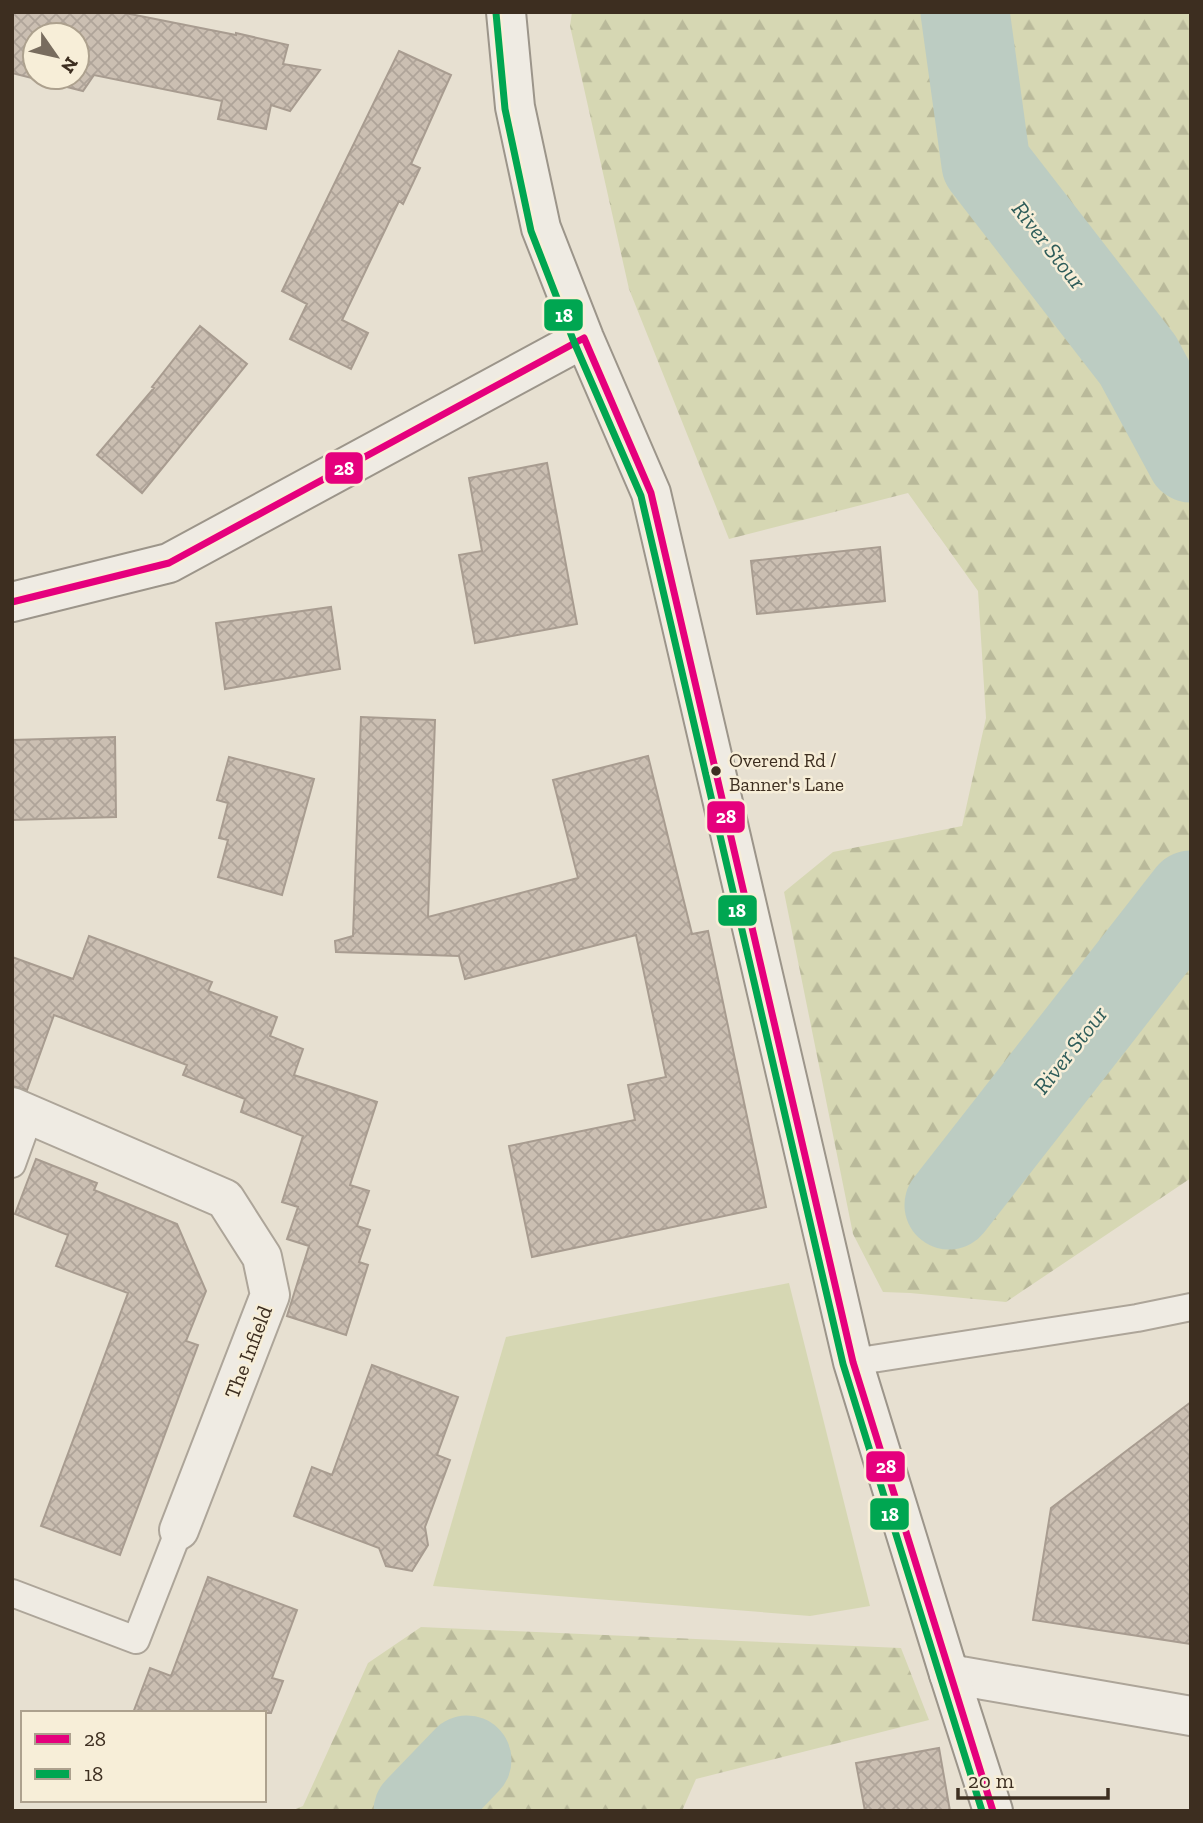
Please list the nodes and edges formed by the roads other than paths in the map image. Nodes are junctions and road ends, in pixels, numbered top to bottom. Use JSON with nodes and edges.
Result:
{"nodes":[{"id":1,"x":506,"y":12,"type":"edge"},
{"id":2,"x":584,"y":338,"type":"junction"},
{"id":3,"x":12,"y":602,"type":"edge"},
{"id":4,"x":21,"y":1110,"type":"edge"},
{"id":5,"x":12,"y":1164,"type":"edge"},
{"id":6,"x":1191,"y":1307,"type":"edge"},
{"id":7,"x":853,"y":1362,"type":"junction"},
{"id":8,"x":179,"y":1530,"type":"joint"},
{"id":9,"x":12,"y":1593,"type":"edge"},
{"id":10,"x":948,"y":1674,"type":"junction"},
{"id":11,"x":1191,"y":1716,"type":"edge"},
{"id":12,"x":993,"y":1811,"type":"edge"}],
"edges":[{"from":1,"to":2,"type":"street"},
{"from":2,"to":3,"type":"street"},
{"from":2,"to":7,"type":"street"},
{"from":4,"to":5,"type":"lane"},
{"from":4,"to":8,"type":"street","name":"The Infield"},
{"from":6,"to":7,"type":"lane"},
{"from":7,"to":10,"type":"street"},
{"from":8,"to":9,"type":"lane"},
{"from":10,"to":11,"type":"street"},
{"from":10,"to":12,"type":"street"}]}
